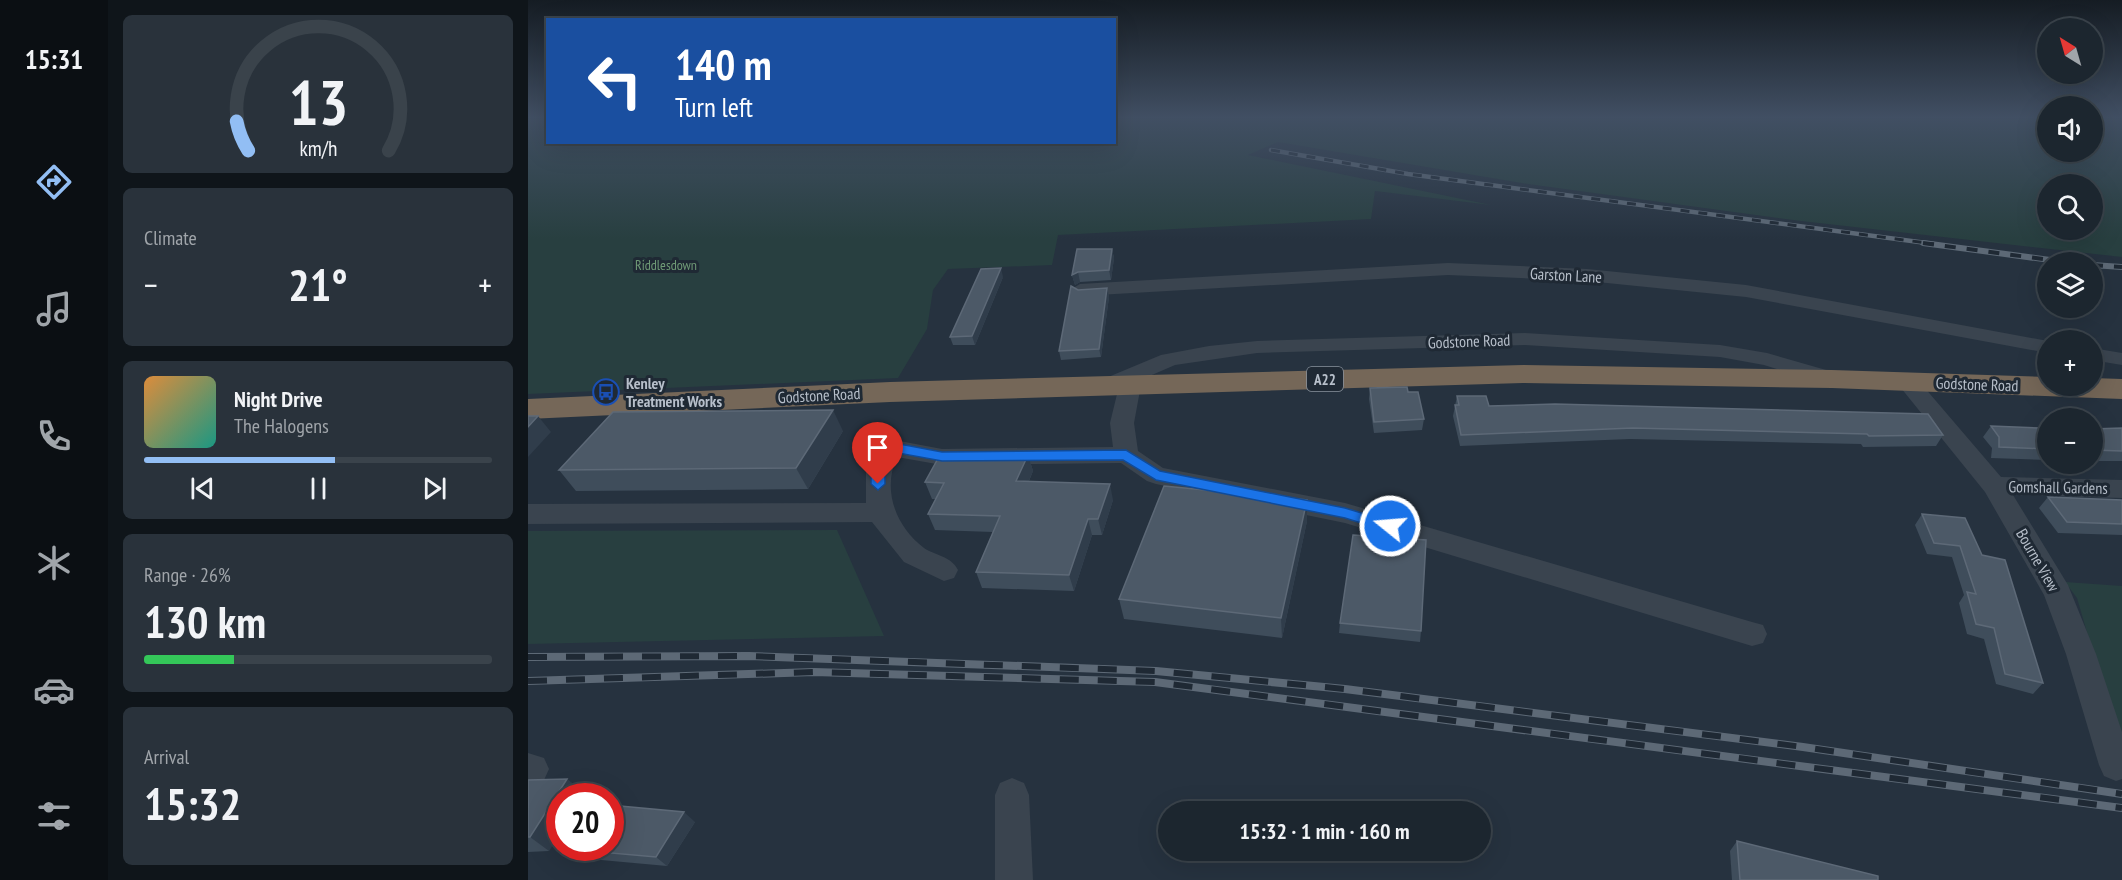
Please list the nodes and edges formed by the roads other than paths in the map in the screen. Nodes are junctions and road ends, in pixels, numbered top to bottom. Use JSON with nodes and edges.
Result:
{"nodes":[{"id":1,"x":1080,"y":290,"type":"edge"},
{"id":2,"x":2037,"y":345,"type":"edge"},
{"id":3,"x":2103,"y":356,"type":"edge"},
{"id":4,"x":2122,"y":359,"type":"edge"},
{"id":5,"x":1915,"y":381,"type":"junction"},
{"id":6,"x":1120,"y":385,"type":"junction"},
{"id":7,"x":2122,"y":389,"type":"edge"},
{"id":8,"x":528,"y":409,"type":"edge"},
{"id":9,"x":1126,"y":455,"type":"junction"},
{"id":10,"x":1994,"y":486,"type":"junction"},
{"id":11,"x":2122,"y":489,"type":"edge"},
{"id":12,"x":882,"y":512,"type":"junction"},
{"id":13,"x":528,"y":514,"type":"edge"},
{"id":14,"x":944,"y":570,"type":"dead end"},
{"id":15,"x":1752,"y":634,"type":"dead end"},
{"id":16,"x":2116,"y":765,"type":"dead end"},
{"id":17,"x":1012,"y":795,"type":"dead end"},
{"id":18,"x":1014,"y":880,"type":"edge"}],
"edges":[{"from":1,"to":2,"type":"street","name":"Garston Lane"},
{"from":3,"to":4,"type":"street"},
{"from":5,"to":6,"type":"highway","name":"Godstone Road","number":"A22"},
{"from":5,"to":7,"type":"highway","name":"Godstone Road","number":"A22"},
{"from":5,"to":10,"type":"street","name":"Bourne View"},
{"from":6,"to":8,"type":"highway","name":"Godstone Road","number":"A22"},
{"from":6,"to":9,"type":"street"},
{"from":9,"to":12,"type":"street"},
{"from":9,"to":15,"type":"street"},
{"from":10,"to":11,"type":"street","name":"Gomshall Gardens"},
{"from":10,"to":16,"type":"street","name":"Bourne View"},
{"from":12,"to":13,"type":"street"},
{"from":12,"to":14,"type":"street"},
{"from":17,"to":18,"type":"street"}]}
